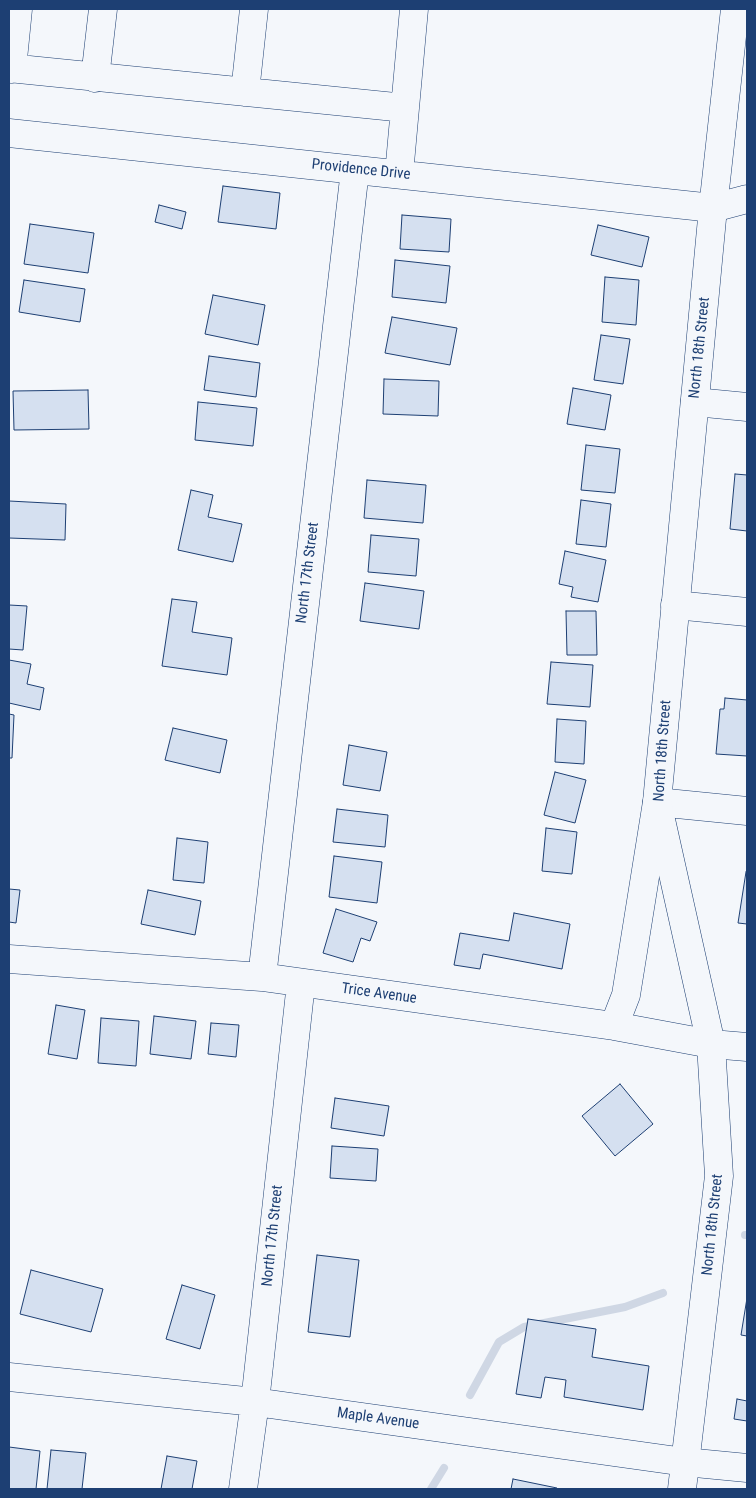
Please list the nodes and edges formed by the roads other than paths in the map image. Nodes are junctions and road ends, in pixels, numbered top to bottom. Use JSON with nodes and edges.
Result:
{"nodes":[{"id":1,"x":18,"y":9,"type":"edge"},
{"id":2,"x":103,"y":9,"type":"edge"},
{"id":3,"x":254,"y":9,"type":"edge"},
{"id":4,"x":414,"y":9,"type":"edge"},
{"id":5,"x":735,"y":9,"type":"edge"},
{"id":6,"x":10,"y":68,"type":"edge"},
{"id":7,"x":95,"y":78,"type":"junction"},
{"id":8,"x":245,"y":92,"type":"junction"},
{"id":9,"x":405,"y":108,"type":"junction"},
{"id":10,"x":9,"y":133,"type":"edge"},
{"id":11,"x":355,"y":170,"type":"junction"},
{"id":12,"x":399,"y":174,"type":"junction"},
{"id":13,"x":747,"y":200,"type":"edge"},
{"id":14,"x":713,"y":208,"type":"junction"},
{"id":15,"x":695,"y":402,"type":"junction"},
{"id":16,"x":747,"y":407,"type":"edge"},
{"id":17,"x":676,"y":605,"type":"junction"},
{"id":18,"x":747,"y":612,"type":"edge"},
{"id":19,"x":657,"y":802,"type":"junction"},
{"id":20,"x":747,"y":811,"type":"edge"},
{"id":21,"x":9,"y":959,"type":"edge"},
{"id":22,"x":262,"y":977,"type":"junction"},
{"id":23,"x":300,"y":983,"type":"junction"},
{"id":24,"x":614,"y":1026,"type":"junction"},
{"id":25,"x":711,"y":1044,"type":"junction"},
{"id":26,"x":747,"y":1047,"type":"edge"},
{"id":27,"x":9,"y":1376,"type":"edge"},
{"id":28,"x":255,"y":1402,"type":"junction"},
{"id":29,"x":685,"y":1462,"type":"junction"},
{"id":30,"x":747,"y":1468,"type":"edge"},
{"id":31,"x":243,"y":1489,"type":"edge"},
{"id":32,"x":682,"y":1489,"type":"edge"}],
"edges":[{"from":1,"to":6,"type":"street"},
{"from":2,"to":7,"type":"street"},
{"from":3,"to":8,"type":"street"},
{"from":4,"to":9,"type":"street"},
{"from":5,"to":14,"type":"street","name":"North 18th Street"},
{"from":6,"to":7,"type":"street"},
{"from":7,"to":8,"type":"street"},
{"from":8,"to":9,"type":"street"},
{"from":9,"to":12,"type":"street"},
{"from":10,"to":11,"type":"street","name":"Providence Drive"},
{"from":11,"to":12,"type":"street","name":"Providence Drive"},
{"from":11,"to":22,"type":"street","name":"North 17th Street"},
{"from":12,"to":14,"type":"street","name":"Providence Drive"},
{"from":13,"to":14,"type":"street","name":"Providence Drive"},
{"from":14,"to":15,"type":"street","name":"North 18th Street"},
{"from":15,"to":16,"type":"street"},
{"from":15,"to":17,"type":"street","name":"North 18th Street"},
{"from":17,"to":18,"type":"street"},
{"from":17,"to":19,"type":"street","name":"North 18th Street"},
{"from":19,"to":20,"type":"street"},
{"from":19,"to":24,"type":"street"},
{"from":19,"to":25,"type":"street","name":"North 18th Street"},
{"from":21,"to":22,"type":"street","name":"Trice Avenue"},
{"from":22,"to":23,"type":"street","name":"Trice Avenue"},
{"from":23,"to":24,"type":"street","name":"Trice Avenue"},
{"from":23,"to":28,"type":"street","name":"North 17th Street"},
{"from":24,"to":25,"type":"street","name":"Trice Avenue"},
{"from":25,"to":26,"type":"street","name":"Trice Avenue"},
{"from":25,"to":29,"type":"street","name":"North 18th Street"},
{"from":27,"to":28,"type":"street","name":"Maple Avenue"},
{"from":28,"to":29,"type":"street","name":"Maple Avenue"},
{"from":28,"to":31,"type":"street","name":"North 17th Street"},
{"from":29,"to":30,"type":"street","name":"Maple Avenue"},
{"from":29,"to":32,"type":"street","name":"North 18th Street"}]}
